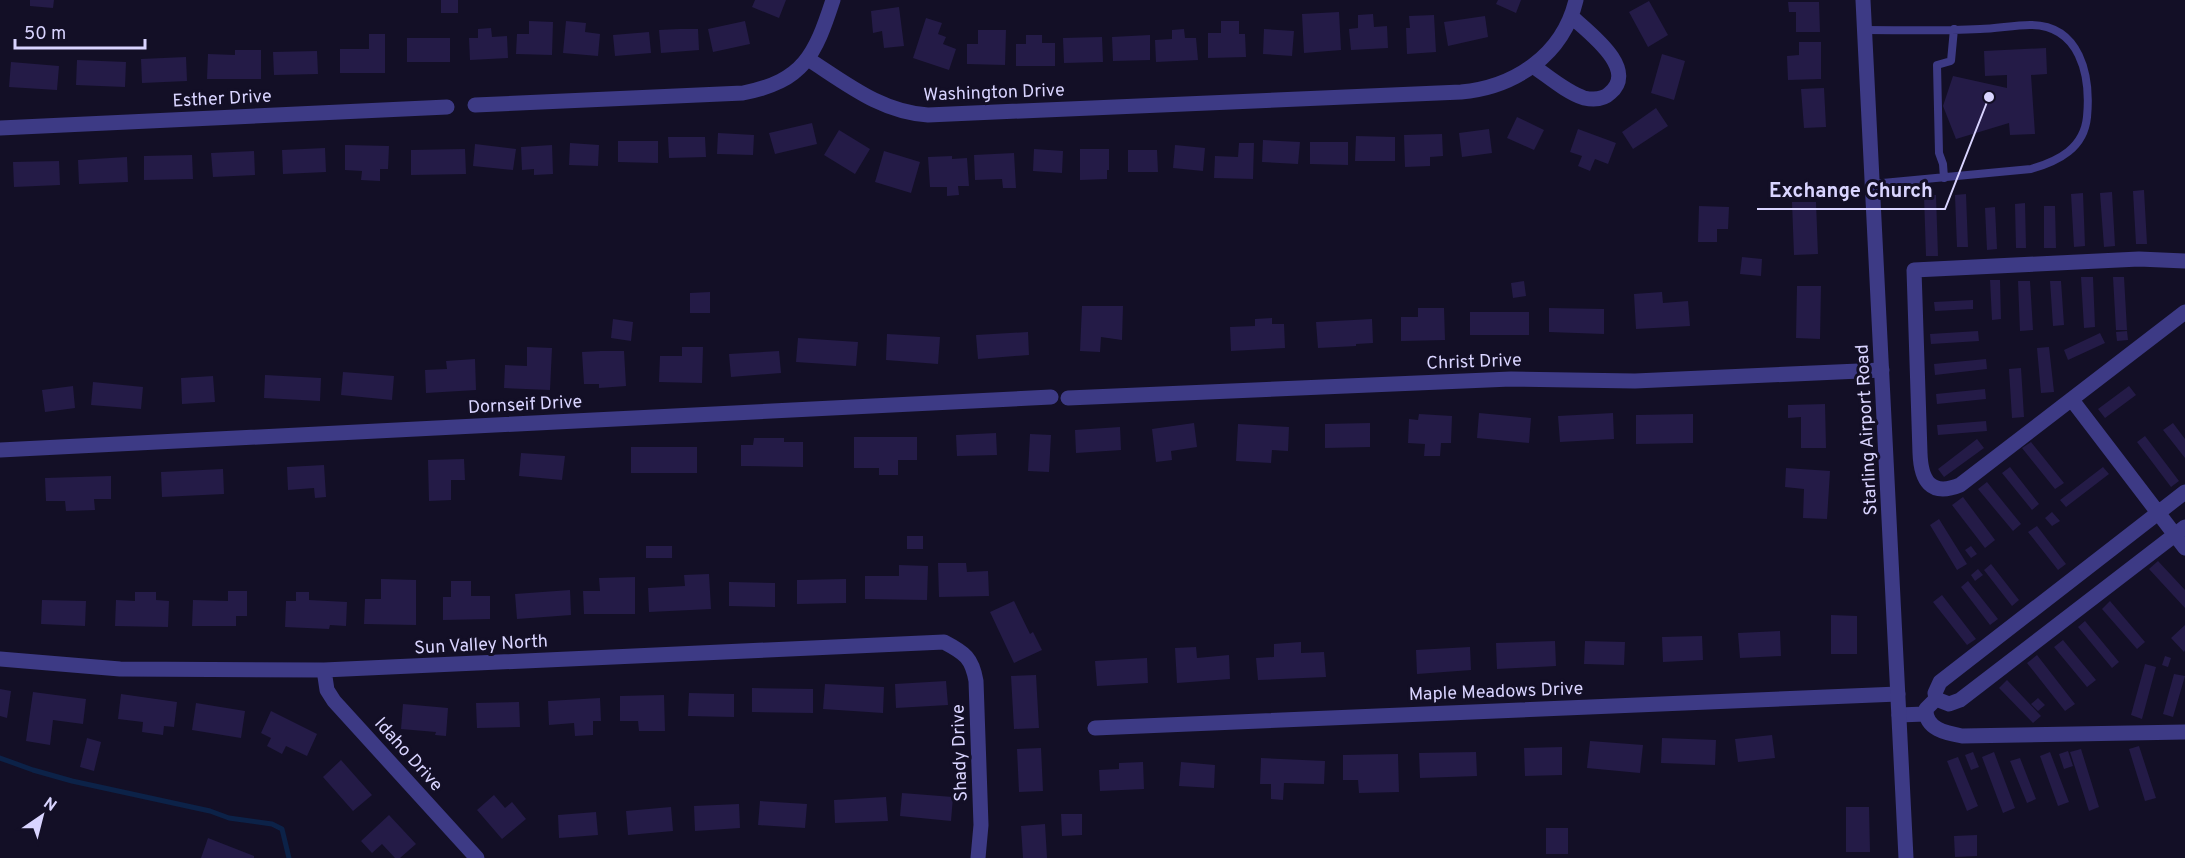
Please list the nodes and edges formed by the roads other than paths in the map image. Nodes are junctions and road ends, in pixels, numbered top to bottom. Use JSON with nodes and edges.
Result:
{"nodes":[{"id":1,"x":833,"y":0,"type":"edge"},
{"id":2,"x":1576,"y":0,"type":"edge"},
{"id":3,"x":1863,"y":0,"type":"edge"},
{"id":4,"x":1572,"y":17,"type":"junction"},
{"id":5,"x":1954,"y":29,"type":"junction"},
{"id":6,"x":1864,"y":30,"type":"junction"},
{"id":7,"x":808,"y":59,"type":"junction"},
{"id":8,"x":1533,"y":66,"type":"junction"},
{"id":9,"x":475,"y":105,"type":"dead end"},
{"id":10,"x":447,"y":107,"type":"dead end"},
{"id":11,"x":0,"y":128,"type":"edge"},
{"id":12,"x":1944,"y":178,"type":"junction"},
{"id":13,"x":1872,"y":184,"type":"junction"},
{"id":14,"x":2185,"y":261,"type":"edge"},
{"id":15,"x":2185,"y":312,"type":"edge"},
{"id":16,"x":1882,"y":370,"type":"junction"},
{"id":17,"x":1051,"y":397,"type":"dead end"},
{"id":18,"x":1068,"y":398,"type":"dead end"},
{"id":19,"x":2072,"y":400,"type":"junction"},
{"id":20,"x":0,"y":450,"type":"edge"},
{"id":21,"x":2185,"y":492,"type":"edge"},
{"id":22,"x":2158,"y":513,"type":"junction"},
{"id":23,"x":2180,"y":531,"type":"edge"},
{"id":24,"x":2185,"y":548,"type":"edge"},
{"id":25,"x":961,"y":651,"type":"joint"},
{"id":26,"x":0,"y":659,"type":"edge"},
{"id":27,"x":324,"y":670,"type":"junction"},
{"id":28,"x":1898,"y":694,"type":"junction"},
{"id":29,"x":1936,"y":699,"type":"junction"},
{"id":30,"x":1926,"y":714,"type":"junction"},
{"id":31,"x":1899,"y":715,"type":"junction"},
{"id":32,"x":1095,"y":728,"type":"dead end"},
{"id":33,"x":2185,"y":732,"type":"edge"},
{"id":34,"x":477,"y":858,"type":"edge"},
{"id":35,"x":978,"y":858,"type":"edge"},
{"id":36,"x":1906,"y":858,"type":"edge"}],
"edges":[{"from":1,"to":7,"type":"street"},
{"from":2,"to":4,"type":"street"},
{"from":3,"to":6,"type":"street","name":"Starling Airport Road"},
{"from":4,"to":8,"type":"street","name":"Washington Drive"},
{"from":4,"to":8,"type":"street"},
{"from":5,"to":6,"type":"lane"},
{"from":5,"to":12,"type":"lane"},
{"from":5,"to":12,"type":"lane"},
{"from":6,"to":13,"type":"street","name":"Starling Airport Road"},
{"from":7,"to":8,"type":"street","name":"Washington Drive"},
{"from":7,"to":9,"type":"street"},
{"from":10,"to":11,"type":"street","name":"Esther Drive"},
{"from":12,"to":13,"type":"lane"},
{"from":13,"to":16,"type":"street","name":"Starling Airport Road"},
{"from":14,"to":19,"type":"street"},
{"from":15,"to":19,"type":"street"},
{"from":16,"to":18,"type":"street","name":"Christ Drive"},
{"from":16,"to":28,"type":"street","name":"Starling Airport Road"},
{"from":17,"to":20,"type":"street","name":"Dornseif Drive"},
{"from":19,"to":22,"type":"street"},
{"from":21,"to":22,"type":"street"},
{"from":22,"to":23,"type":"street"},
{"from":22,"to":29,"type":"street"},
{"from":23,"to":24,"type":"street"},
{"from":23,"to":29,"type":"street"},
{"from":25,"to":27,"type":"street","name":"Sun Valley North"},
{"from":25,"to":35,"type":"street","name":"Shady Drive"},
{"from":26,"to":27,"type":"street","name":"Sun Valley North"},
{"from":27,"to":34,"type":"street","name":"Idaho Drive"},
{"from":28,"to":31,"type":"street","name":"Starling Airport Road"},
{"from":28,"to":32,"type":"street","name":"Maple Meadows Drive"},
{"from":29,"to":30,"type":"street"},
{"from":30,"to":31,"type":"street"},
{"from":30,"to":33,"type":"street"},
{"from":31,"to":36,"type":"street","name":"Starling Airport Road"}]}
